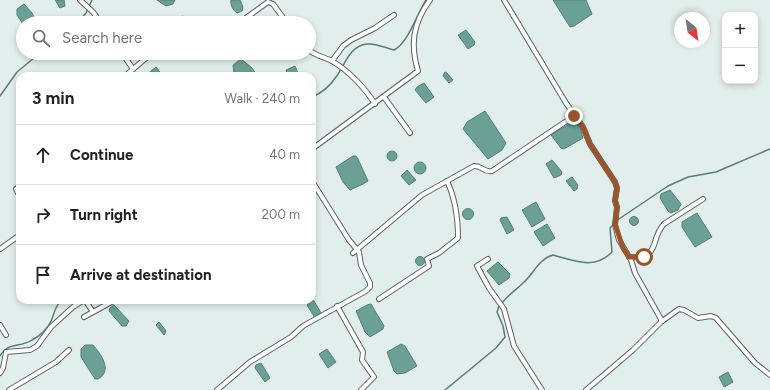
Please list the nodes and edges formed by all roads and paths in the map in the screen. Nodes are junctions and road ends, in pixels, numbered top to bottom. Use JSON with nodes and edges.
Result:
{"nodes":[{"id":1,"x":80,"y":0,"type":"edge"},
{"id":2,"x":430,"y":0,"type":"edge"},
{"id":3,"x":504,"y":0,"type":"edge"},
{"id":4,"x":272,"y":2,"type":"edge"},
{"id":5,"x":394,"y":15,"type":"dead end"},
{"id":6,"x":96,"y":16,"type":"edge"},
{"id":7,"x":248,"y":16,"type":"edge"},
{"id":8,"x":283,"y":16,"type":"edge"},
{"id":9,"x":316,"y":56,"type":"edge"},
{"id":10,"x":127,"y":60,"type":"edge"},
{"id":11,"x":144,"y":60,"type":"edge"},
{"id":12,"x":332,"y":61,"type":"junction"},
{"id":13,"x":133,"y":69,"type":"junction"},
{"id":14,"x":130,"y":72,"type":"edge"},
{"id":15,"x":384,"y":97,"type":"junction"},
{"id":16,"x":375,"y":104,"type":"junction"},
{"id":17,"x":574,"y":116,"type":"junction"},
{"id":18,"x":410,"y":133,"type":"dead end"},
{"id":19,"x":316,"y":146,"type":"edge"},
{"id":20,"x":447,"y":181,"type":"junction"},
{"id":21,"x":316,"y":187,"type":"edge"},
{"id":22,"x":703,"y":199,"type":"dead end"},
{"id":23,"x":16,"y":238,"type":"edge"},
{"id":24,"x":0,"y":249,"type":"edge"},
{"id":25,"x":357,"y":250,"type":"junction"},
{"id":26,"x":353,"y":253,"type":"dead end"},
{"id":27,"x":629,"y":257,"type":"junction"},
{"id":28,"x":488,"y":259,"type":"dead end"},
{"id":29,"x":378,"y":299,"type":"dead end"},
{"id":30,"x":78,"y":304,"type":"edge"},
{"id":31,"x":88,"y":304,"type":"edge"},
{"id":32,"x":108,"y":304,"type":"edge"},
{"id":33,"x":337,"y":306,"type":"junction"},
{"id":34,"x":93,"y":312,"type":"junction"},
{"id":35,"x":84,"y":317,"type":"dead end"},
{"id":36,"x":662,"y":321,"type":"junction"},
{"id":37,"x":0,"y":325,"type":"edge"},
{"id":38,"x":6,"y":334,"type":"dead end"},
{"id":39,"x":69,"y":350,"type":"dead end"},
{"id":40,"x":0,"y":373,"type":"edge"},
{"id":41,"x":770,"y":375,"type":"edge"},
{"id":42,"x":9,"y":390,"type":"edge"},
{"id":43,"x":216,"y":390,"type":"edge"},
{"id":44,"x":361,"y":390,"type":"edge"},
{"id":45,"x":542,"y":390,"type":"edge"},
{"id":46,"x":586,"y":390,"type":"edge"}],
"edges":[{"from":1,"to":6,"type":"street"},
{"from":2,"to":15,"type":"street"},
{"from":3,"to":17,"type":"street"},
{"from":4,"to":7,"type":"street"},
{"from":4,"to":8,"type":"street"},
{"from":5,"to":12,"type":"street"},
{"from":9,"to":12,"type":"street"},
{"from":10,"to":13,"type":"street"},
{"from":11,"to":13,"type":"street"},
{"from":12,"to":16,"type":"street"},
{"from":13,"to":14,"type":"street"},
{"from":15,"to":16,"type":"street"},
{"from":15,"to":18,"type":"street"},
{"from":16,"to":19,"type":"street"},
{"from":17,"to":20,"type":"street"},
{"from":17,"to":27,"type":"street"},
{"from":20,"to":25,"type":"street"},
{"from":20,"to":29,"type":"street"},
{"from":21,"to":25,"type":"street"},
{"from":22,"to":27,"type":"street"},
{"from":23,"to":24,"type":"street"},
{"from":25,"to":26,"type":"street"},
{"from":25,"to":33,"type":"street"},
{"from":27,"to":36,"type":"street"},
{"from":28,"to":45,"type":"street"},
{"from":30,"to":40,"type":"street"},
{"from":31,"to":34,"type":"street"},
{"from":32,"to":34,"type":"street"},
{"from":33,"to":43,"type":"street"},
{"from":33,"to":44,"type":"street"},
{"from":34,"to":35,"type":"street"},
{"from":36,"to":41,"type":"street"},
{"from":36,"to":46,"type":"street"},
{"from":37,"to":38,"type":"street"},
{"from":39,"to":42,"type":"street"}]}
